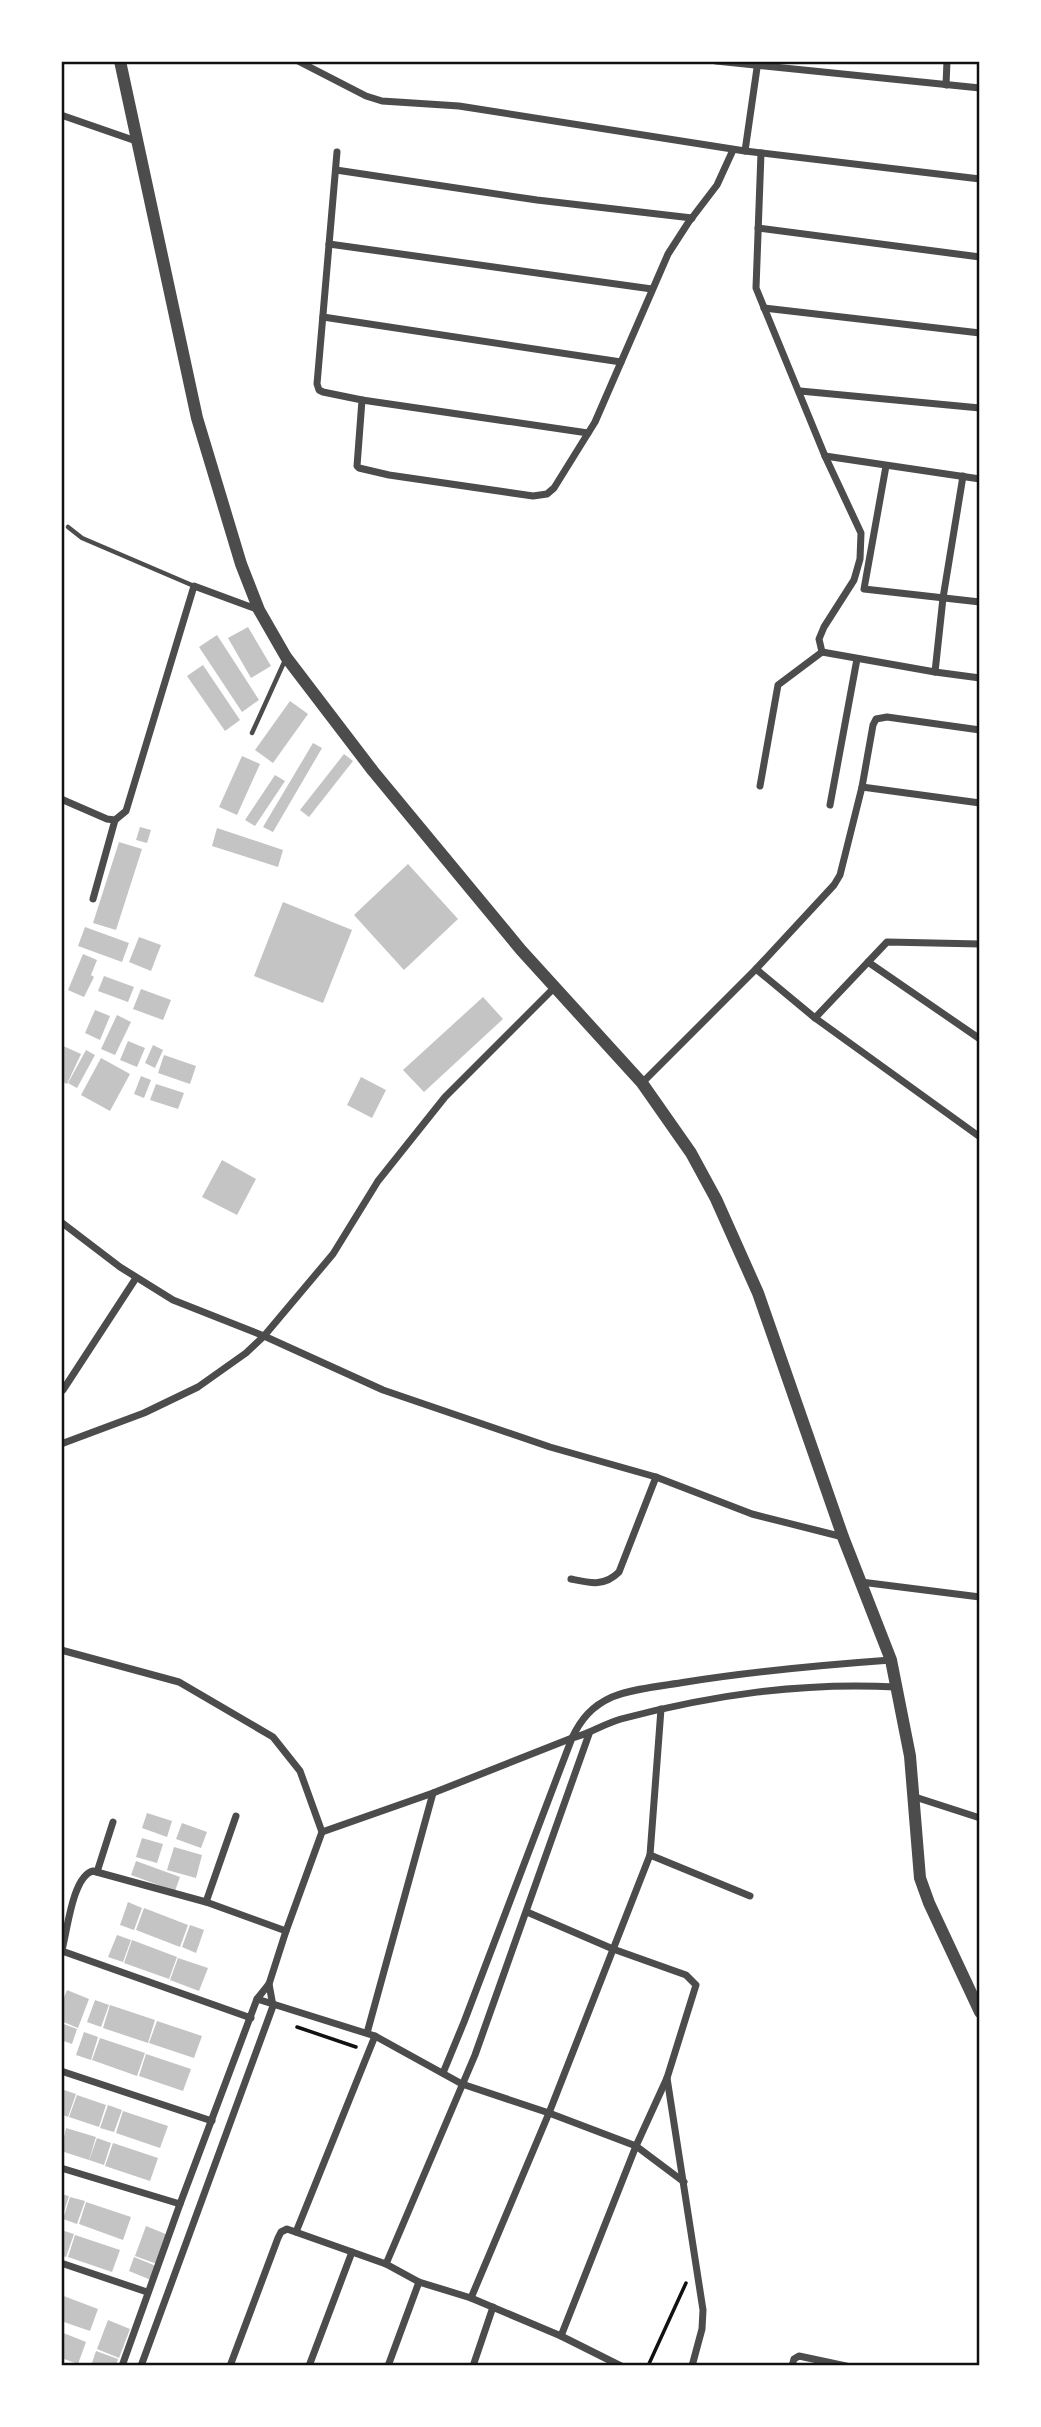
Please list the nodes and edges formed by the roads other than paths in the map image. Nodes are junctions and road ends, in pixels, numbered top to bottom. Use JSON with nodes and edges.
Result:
{"nodes":[{"id":1,"x":120,"y":61,"type":"edge"},
{"id":2,"x":298,"y":61,"type":"edge"},
{"id":3,"x":716,"y":61,"type":"edge"},
{"id":4,"x":947,"y":61,"type":"edge"},
{"id":5,"x":758,"y":64,"type":"edge"},
{"id":6,"x":946,"y":85,"type":"junction"},
{"id":7,"x":980,"y":88,"type":"edge"},
{"id":8,"x":61,"y":115,"type":"edge"},
{"id":9,"x":136,"y":141,"type":"junction"},
{"id":10,"x":733,"y":150,"type":"junction"},
{"id":11,"x":745,"y":151,"type":"junction"},
{"id":12,"x":337,"y":152,"type":"dead end"},
{"id":13,"x":761,"y":153,"type":"junction"},
{"id":14,"x":336,"y":170,"type":"junction"},
{"id":15,"x":980,"y":179,"type":"edge"},
{"id":16,"x":692,"y":218,"type":"junction"},
{"id":17,"x":758,"y":228,"type":"junction"},
{"id":18,"x":329,"y":244,"type":"junction"},
{"id":19,"x":980,"y":257,"type":"edge"},
{"id":20,"x":652,"y":289,"type":"junction"},
{"id":21,"x":764,"y":308,"type":"junction"},
{"id":22,"x":323,"y":317,"type":"junction"},
{"id":23,"x":980,"y":333,"type":"edge"},
{"id":24,"x":621,"y":362,"type":"junction"},
{"id":25,"x":800,"y":391,"type":"junction"},
{"id":26,"x":362,"y":400,"type":"junction"},
{"id":27,"x":980,"y":408,"type":"edge"},
{"id":28,"x":588,"y":433,"type":"junction"},
{"id":29,"x":825,"y":456,"type":"junction"},
{"id":30,"x":886,"y":466,"type":"junction"},
{"id":31,"x":963,"y":476,"type":"junction"},
{"id":32,"x":980,"y":479,"type":"edge"},
{"id":33,"x":68,"y":527,"type":"dead end"},
{"id":34,"x":194,"y":586,"type":"junction"},
{"id":35,"x":851,"y":586,"type":"junction"},
{"id":36,"x":864,"y":589,"type":"junction"},
{"id":37,"x":943,"y":598,"type":"junction"},
{"id":38,"x":980,"y":602,"type":"edge"},
{"id":39,"x":259,"y":610,"type":"junction"},
{"id":40,"x":822,"y":652,"type":"junction"},
{"id":41,"x":286,"y":657,"type":"junction"},
{"id":42,"x":857,"y":659,"type":"junction"},
{"id":43,"x":935,"y":672,"type":"junction"},
{"id":44,"x":980,"y":678,"type":"edge"},
{"id":45,"x":980,"y":730,"type":"edge"},
{"id":46,"x":252,"y":733,"type":"dead end"},
{"id":47,"x":760,"y":786,"type":"dead end"},
{"id":48,"x":862,"y":787,"type":"junction"},
{"id":49,"x":61,"y":799,"type":"edge"},
{"id":50,"x":980,"y":803,"type":"edge"},
{"id":51,"x":830,"y":806,"type":"dead end"},
{"id":52,"x":114,"y":820,"type":"junction"},
{"id":53,"x":93,"y":899,"type":"dead end"},
{"id":54,"x":978,"y":945,"type":"edge"},
{"id":55,"x":868,"y":962,"type":"junction"},
{"id":56,"x":757,"y":969,"type":"junction"},
{"id":57,"x":555,"y":986,"type":"junction"},
{"id":58,"x":815,"y":1018,"type":"junction"},
{"id":59,"x":980,"y":1039,"type":"edge"},
{"id":60,"x":642,"y":1083,"type":"junction"},
{"id":61,"x":980,"y":1137,"type":"edge"},
{"id":62,"x":61,"y":1222,"type":"edge"},
{"id":63,"x":136,"y":1278,"type":"junction"},
{"id":64,"x":264,"y":1336,"type":"junction"},
{"id":65,"x":63,"y":1390,"type":"edge"},
{"id":66,"x":61,"y":1444,"type":"edge"},
{"id":67,"x":656,"y":1478,"type":"junction"},
{"id":68,"x":843,"y":1537,"type":"junction"},
{"id":69,"x":571,"y":1579,"type":"dead end"},
{"id":70,"x":860,"y":1582,"type":"junction"},
{"id":71,"x":980,"y":1597,"type":"edge"},
{"id":72,"x":61,"y":1650,"type":"edge"},
{"id":73,"x":891,"y":1660,"type":"junction"},
{"id":74,"x":896,"y":1687,"type":"junction"},
{"id":75,"x":661,"y":1709,"type":"junction"},
{"id":76,"x":589,"y":1734,"type":"junction"},
{"id":77,"x":572,"y":1738,"type":"junction"},
{"id":78,"x":433,"y":1793,"type":"junction"},
{"id":79,"x":915,"y":1797,"type":"junction"},
{"id":80,"x":236,"y":1816,"type":"dead end"},
{"id":81,"x":980,"y":1818,"type":"edge"},
{"id":82,"x":113,"y":1822,"type":"dead end"},
{"id":83,"x":322,"y":1832,"type":"junction"},
{"id":84,"x":650,"y":1855,"type":"junction"},
{"id":85,"x":97,"y":1872,"type":"junction"},
{"id":86,"x":750,"y":1896,"type":"dead end"},
{"id":87,"x":206,"y":1902,"type":"junction"},
{"id":88,"x":527,"y":1912,"type":"junction"},
{"id":89,"x":286,"y":1931,"type":"junction"},
{"id":90,"x":613,"y":1949,"type":"junction"},
{"id":91,"x":62,"y":1952,"type":"edge"},
{"id":92,"x":269,"y":1984,"type":"junction"},
{"id":93,"x":257,"y":1999,"type":"junction"},
{"id":94,"x":273,"y":2006,"type":"junction"},
{"id":95,"x":980,"y":2012,"type":"edge"},
{"id":96,"x":251,"y":2018,"type":"junction"},
{"id":97,"x":371,"y":2034,"type":"junction"},
{"id":98,"x":61,"y":2071,"type":"edge"},
{"id":99,"x":443,"y":2073,"type":"junction"},
{"id":100,"x":667,"y":2078,"type":"junction"},
{"id":101,"x":462,"y":2084,"type":"junction"},
{"id":102,"x":549,"y":2113,"type":"junction"},
{"id":103,"x":212,"y":2121,"type":"junction"},
{"id":104,"x":636,"y":2146,"type":"junction"},
{"id":105,"x":61,"y":2168,"type":"edge"},
{"id":106,"x":684,"y":2182,"type":"junction"},
{"id":107,"x":180,"y":2204,"type":"junction"},
{"id":108,"x":296,"y":2232,"type":"junction"},
{"id":109,"x":352,"y":2252,"type":"junction"},
{"id":110,"x":61,"y":2263,"type":"edge"},
{"id":111,"x":386,"y":2264,"type":"junction"},
{"id":112,"x":419,"y":2282,"type":"junction"},
{"id":113,"x":147,"y":2292,"type":"junction"},
{"id":114,"x":471,"y":2298,"type":"junction"},
{"id":115,"x":493,"y":2307,"type":"junction"},
{"id":116,"x":561,"y":2336,"type":"junction"},
{"id":117,"x":122,"y":2366,"type":"edge"},
{"id":118,"x":141,"y":2366,"type":"edge"},
{"id":119,"x":230,"y":2366,"type":"edge"},
{"id":120,"x":309,"y":2366,"type":"edge"},
{"id":121,"x":388,"y":2366,"type":"edge"},
{"id":122,"x":473,"y":2366,"type":"edge"},
{"id":123,"x":621,"y":2366,"type":"edge"},
{"id":124,"x":692,"y":2366,"type":"edge"},
{"id":125,"x":792,"y":2366,"type":"edge"},
{"id":126,"x":846,"y":2366,"type":"edge"}],
"edges":[{"from":1,"to":9,"type":"street"},
{"from":2,"to":10,"type":"street"},
{"from":3,"to":5,"type":"street"},
{"from":4,"to":6,"type":"street"},
{"from":5,"to":6,"type":"street"},
{"from":5,"to":11,"type":"street"},
{"from":6,"to":7,"type":"street"},
{"from":8,"to":9,"type":"street"},
{"from":9,"to":39,"type":"street"},
{"from":10,"to":11,"type":"street"},
{"from":10,"to":16,"type":"street"},
{"from":11,"to":13,"type":"street"},
{"from":12,"to":14,"type":"street"},
{"from":13,"to":15,"type":"street"},
{"from":13,"to":17,"type":"street"},
{"from":14,"to":16,"type":"street"},
{"from":14,"to":18,"type":"street"},
{"from":16,"to":20,"type":"street"},
{"from":17,"to":19,"type":"street"},
{"from":17,"to":21,"type":"street"},
{"from":18,"to":20,"type":"street"},
{"from":18,"to":22,"type":"street"},
{"from":20,"to":24,"type":"street"},
{"from":21,"to":23,"type":"street"},
{"from":21,"to":25,"type":"street"},
{"from":22,"to":24,"type":"street"},
{"from":22,"to":26,"type":"street"},
{"from":24,"to":28,"type":"street"},
{"from":25,"to":27,"type":"street"},
{"from":25,"to":29,"type":"street"},
{"from":26,"to":28,"type":"street"},
{"from":26,"to":28,"type":"street"},
{"from":29,"to":30,"type":"street"},
{"from":29,"to":35,"type":"street"},
{"from":30,"to":31,"type":"street"},
{"from":30,"to":36,"type":"street"},
{"from":31,"to":32,"type":"street"},
{"from":31,"to":37,"type":"street"},
{"from":33,"to":34,"type":"lane"},
{"from":34,"to":39,"type":"street"},
{"from":34,"to":52,"type":"street"},
{"from":35,"to":36,"type":"street"},
{"from":35,"to":40,"type":"street"},
{"from":36,"to":37,"type":"street"},
{"from":37,"to":38,"type":"street"},
{"from":37,"to":43,"type":"street"},
{"from":39,"to":41,"type":"street"},
{"from":40,"to":42,"type":"street"},
{"from":40,"to":47,"type":"street"},
{"from":41,"to":46,"type":"lane"},
{"from":41,"to":57,"type":"street"},
{"from":42,"to":43,"type":"street"},
{"from":42,"to":51,"type":"street"},
{"from":43,"to":44,"type":"street"},
{"from":45,"to":48,"type":"street"},
{"from":48,"to":50,"type":"street"},
{"from":48,"to":56,"type":"street"},
{"from":49,"to":52,"type":"street"},
{"from":52,"to":53,"type":"street"},
{"from":54,"to":55,"type":"street"},
{"from":55,"to":58,"type":"street"},
{"from":55,"to":59,"type":"street"},
{"from":56,"to":58,"type":"street"},
{"from":56,"to":60,"type":"street"},
{"from":57,"to":60,"type":"street"},
{"from":57,"to":64,"type":"street"},
{"from":58,"to":61,"type":"street"},
{"from":60,"to":68,"type":"street"},
{"from":62,"to":63,"type":"street"},
{"from":63,"to":64,"type":"street"},
{"from":63,"to":65,"type":"street"},
{"from":64,"to":66,"type":"street"},
{"from":64,"to":67,"type":"street"},
{"from":67,"to":68,"type":"street"},
{"from":67,"to":69,"type":"street"},
{"from":68,"to":70,"type":"street"},
{"from":70,"to":71,"type":"street"},
{"from":70,"to":73,"type":"street"},
{"from":72,"to":83,"type":"street"},
{"from":73,"to":74,"type":"street"},
{"from":73,"to":77,"type":"street"},
{"from":74,"to":75,"type":"street"},
{"from":74,"to":79,"type":"street"},
{"from":75,"to":76,"type":"street"},
{"from":75,"to":84,"type":"street"},
{"from":76,"to":77,"type":"street"},
{"from":76,"to":88,"type":"street"},
{"from":77,"to":78,"type":"street"},
{"from":77,"to":99,"type":"street"},
{"from":78,"to":83,"type":"street"},
{"from":78,"to":97,"type":"street"},
{"from":79,"to":81,"type":"street"},
{"from":79,"to":95,"type":"street"},
{"from":80,"to":87,"type":"street"},
{"from":82,"to":85,"type":"street"},
{"from":83,"to":89,"type":"street"},
{"from":84,"to":86,"type":"street"},
{"from":84,"to":90,"type":"street"},
{"from":85,"to":87,"type":"street"},
{"from":85,"to":91,"type":"street"},
{"from":87,"to":89,"type":"street"},
{"from":88,"to":90,"type":"street"},
{"from":88,"to":101,"type":"street"},
{"from":89,"to":92,"type":"street"},
{"from":90,"to":100,"type":"street"},
{"from":90,"to":102,"type":"street"},
{"from":91,"to":96,"type":"street"},
{"from":92,"to":93,"type":"street"},
{"from":92,"to":94,"type":"street"},
{"from":93,"to":94,"type":"street"},
{"from":93,"to":96,"type":"street"},
{"from":94,"to":97,"type":"street"},
{"from":94,"to":118,"type":"street"},
{"from":96,"to":103,"type":"street"},
{"from":97,"to":99,"type":"street"},
{"from":97,"to":108,"type":"street"},
{"from":98,"to":103,"type":"street"},
{"from":99,"to":101,"type":"street"},
{"from":100,"to":104,"type":"street"},
{"from":100,"to":106,"type":"street"},
{"from":101,"to":102,"type":"street"},
{"from":101,"to":111,"type":"street"},
{"from":102,"to":104,"type":"street"},
{"from":102,"to":114,"type":"street"},
{"from":103,"to":107,"type":"street"},
{"from":104,"to":106,"type":"street"},
{"from":104,"to":116,"type":"street"},
{"from":105,"to":107,"type":"street"},
{"from":106,"to":124,"type":"street"},
{"from":107,"to":113,"type":"street"},
{"from":108,"to":109,"type":"street"},
{"from":108,"to":119,"type":"street"},
{"from":109,"to":111,"type":"street"},
{"from":109,"to":120,"type":"street"},
{"from":110,"to":113,"type":"street"},
{"from":111,"to":112,"type":"street"},
{"from":112,"to":114,"type":"street"},
{"from":112,"to":121,"type":"street"},
{"from":113,"to":117,"type":"street"},
{"from":114,"to":115,"type":"street"},
{"from":115,"to":116,"type":"street"},
{"from":115,"to":122,"type":"street"},
{"from":116,"to":123,"type":"street"},
{"from":125,"to":126,"type":"street"}]}
